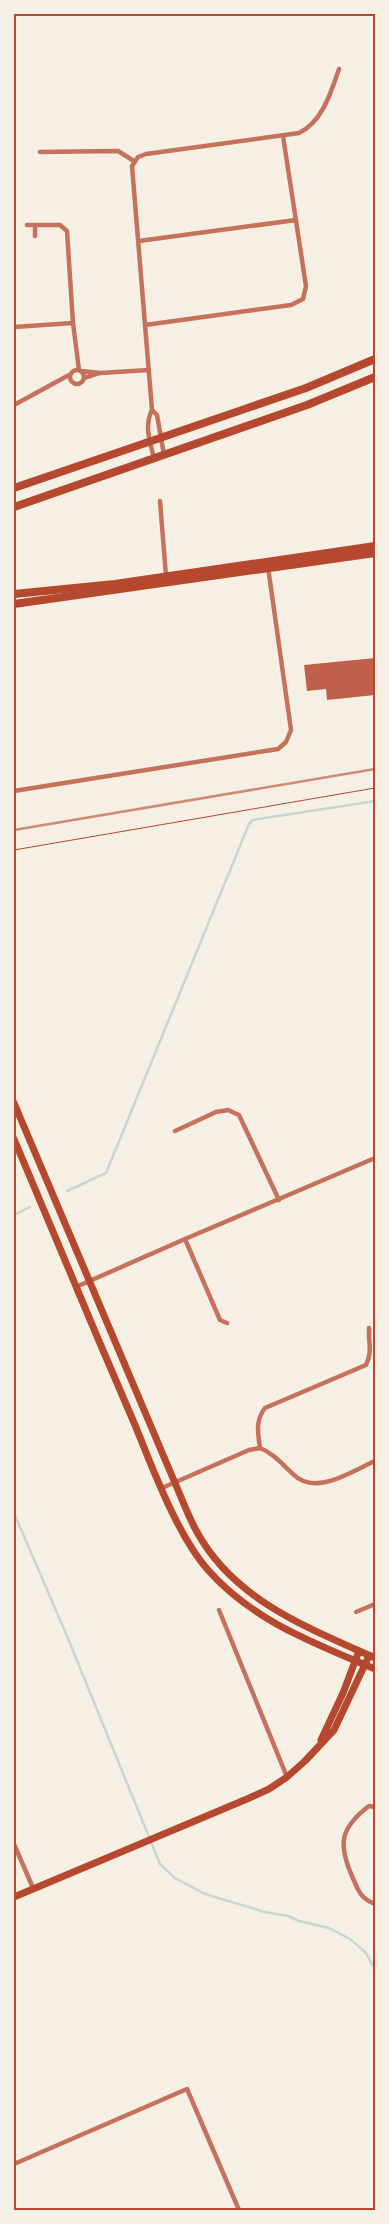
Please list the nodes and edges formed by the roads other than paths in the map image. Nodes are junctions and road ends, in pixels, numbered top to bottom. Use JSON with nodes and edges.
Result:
{"nodes":[{"id":1,"x":339,"y":69,"type":"dead end"},
{"id":2,"x":283,"y":136,"type":"junction"},
{"id":3,"x":40,"y":152,"type":"dead end"},
{"id":4,"x":134,"y":161,"type":"junction"},
{"id":5,"x":296,"y":220,"type":"junction"},
{"id":6,"x":27,"y":225,"type":"dead end"},
{"id":7,"x":35,"y":225,"type":"junction"},
{"id":8,"x":35,"y":236,"type":"dead end"},
{"id":9,"x":139,"y":241,"type":"junction"},
{"id":10,"x":73,"y":323,"type":"junction"},
{"id":11,"x":145,"y":325,"type":"junction"},
{"id":12,"x":14,"y":327,"type":"edge"},
{"id":13,"x":76,"y":357,"type":"junction"},
{"id":14,"x":375,"y":358,"type":"edge"},
{"id":15,"x":80,"y":370,"type":"junction"},
{"id":16,"x":149,"y":370,"type":"junction"},
{"id":17,"x":71,"y":373,"type":"junction"},
{"id":18,"x":100,"y":373,"type":"junction"},
{"id":19,"x":375,"y":377,"type":"edge"},
{"id":20,"x":84,"y":378,"type":"junction"},
{"id":21,"x":58,"y":381,"type":"junction"},
{"id":22,"x":71,"y":382,"type":"junction"},
{"id":23,"x":14,"y":405,"type":"edge"},
{"id":24,"x":152,"y":410,"type":"junction"},
{"id":25,"x":161,"y":437,"type":"junction"},
{"id":26,"x":150,"y":440,"type":"junction"},
{"id":27,"x":164,"y":455,"type":"junction"},
{"id":28,"x":154,"y":458,"type":"junction"},
{"id":29,"x":14,"y":488,"type":"edge"},
{"id":30,"x":160,"y":501,"type":"dead end"},
{"id":31,"x":14,"y":507,"type":"edge"},
{"id":32,"x":375,"y":550,"type":"edge"},
{"id":33,"x":268,"y":565,"type":"junction"},
{"id":34,"x":166,"y":579,"type":"junction"},
{"id":35,"x":14,"y":594,"type":"edge"},
{"id":36,"x":14,"y":604,"type":"edge"},
{"id":37,"x":14,"y":791,"type":"edge"},
{"id":38,"x":14,"y":1103,"type":"edge"},
{"id":39,"x":16,"y":1116,"type":"edge"},
{"id":40,"x":175,"y":1131,"type":"dead end"},
{"id":41,"x":14,"y":1139,"type":"edge"},
{"id":42,"x":375,"y":1158,"type":"edge"},
{"id":43,"x":279,"y":1200,"type":"junction"},
{"id":44,"x":185,"y":1238,"type":"junction"},
{"id":45,"x":89,"y":1282,"type":"junction"},
{"id":46,"x":76,"y":1287,"type":"junction"},
{"id":47,"x":227,"y":1323,"type":"dead end"},
{"id":48,"x":369,"y":1328,"type":"dead end"},
{"id":49,"x":260,"y":1448,"type":"junction"},
{"id":50,"x":375,"y":1460,"type":"edge"},
{"id":51,"x":175,"y":1483,"type":"junction"},
{"id":52,"x":162,"y":1488,"type":"junction"},
{"id":53,"x":375,"y":1604,"type":"edge"},
{"id":54,"x":219,"y":1610,"type":"dead end"},
{"id":55,"x":356,"y":1612,"type":"dead end"},
{"id":56,"x":359,"y":1651,"type":"junction"},
{"id":57,"x":372,"y":1657,"type":"edge"},
{"id":58,"x":356,"y":1661,"type":"junction"},
{"id":59,"x":365,"y":1665,"type":"junction"},
{"id":60,"x":375,"y":1669,"type":"edge"},
{"id":61,"x":320,"y":1744,"type":"junction"},
{"id":62,"x":287,"y":1777,"type":"junction"},
{"id":63,"x":375,"y":1807,"type":"edge"},
{"id":64,"x":14,"y":1844,"type":"edge"},
{"id":65,"x":33,"y":1888,"type":"junction"},
{"id":66,"x":14,"y":1897,"type":"edge"},
{"id":67,"x":375,"y":1904,"type":"edge"},
{"id":68,"x":14,"y":2164,"type":"edge"},
{"id":69,"x":239,"y":2210,"type":"edge"}],
"edges":[{"from":1,"to":2,"type":"street"},
{"from":2,"to":4,"type":"street"},
{"from":2,"to":5,"type":"street"},
{"from":3,"to":4,"type":"street"},
{"from":4,"to":9,"type":"street"},
{"from":5,"to":9,"type":"street"},
{"from":5,"to":11,"type":"street"},
{"from":6,"to":7,"type":"street"},
{"from":7,"to":8,"type":"street"},
{"from":7,"to":10,"type":"street"},
{"from":9,"to":11,"type":"street"},
{"from":10,"to":12,"type":"street"},
{"from":10,"to":13,"type":"street"},
{"from":11,"to":16,"type":"street"},
{"from":13,"to":15,"type":"street"},
{"from":13,"to":17,"type":"street"},
{"from":14,"to":25,"type":"highway"},
{"from":15,"to":17,"type":"street"},
{"from":15,"to":18,"type":"street"},
{"from":15,"to":20,"type":"street"},
{"from":16,"to":18,"type":"street"},
{"from":16,"to":24,"type":"street"},
{"from":17,"to":21,"type":"street"},
{"from":17,"to":22,"type":"street"},
{"from":18,"to":20,"type":"street"},
{"from":19,"to":27,"type":"highway"},
{"from":20,"to":22,"type":"street"},
{"from":21,"to":22,"type":"street"},
{"from":21,"to":23,"type":"street"},
{"from":24,"to":25,"type":"street"},
{"from":24,"to":26,"type":"street"},
{"from":25,"to":26,"type":"highway"},
{"from":25,"to":27,"type":"street"},
{"from":26,"to":28,"type":"street"},
{"from":26,"to":29,"type":"highway"},
{"from":27,"to":28,"type":"highway"},
{"from":28,"to":31,"type":"highway"},
{"from":30,"to":34,"type":"street"},
{"from":32,"to":33,"type":"highway"},
{"from":33,"to":34,"type":"highway"},
{"from":33,"to":37,"type":"street"},
{"from":34,"to":35,"type":"highway"},
{"from":34,"to":36,"type":"highway"},
{"from":38,"to":39,"type":"main road"},
{"from":39,"to":45,"type":"main road"},
{"from":40,"to":43,"type":"street"},
{"from":41,"to":46,"type":"main road"},
{"from":42,"to":43,"type":"street"},
{"from":43,"to":44,"type":"street"},
{"from":44,"to":45,"type":"street"},
{"from":44,"to":47,"type":"street"},
{"from":45,"to":46,"type":"street"},
{"from":45,"to":51,"type":"main road"},
{"from":46,"to":52,"type":"main road"},
{"from":48,"to":49,"type":"street"},
{"from":49,"to":50,"type":"street"},
{"from":49,"to":51,"type":"street"},
{"from":51,"to":52,"type":"street"},
{"from":51,"to":56,"type":"main road"},
{"from":52,"to":58,"type":"main road"},
{"from":53,"to":55,"type":"street"},
{"from":54,"to":62,"type":"street"},
{"from":56,"to":57,"type":"main road"},
{"from":56,"to":58,"type":"main road"},
{"from":57,"to":59,"type":"main road"},
{"from":58,"to":59,"type":"main road"},
{"from":58,"to":61,"type":"main road"},
{"from":59,"to":60,"type":"main road"},
{"from":59,"to":61,"type":"main road"},
{"from":61,"to":62,"type":"main road"},
{"from":62,"to":65,"type":"main road"},
{"from":63,"to":67,"type":"street"},
{"from":64,"to":65,"type":"street"},
{"from":65,"to":66,"type":"main road"},
{"from":68,"to":69,"type":"street"}]}
